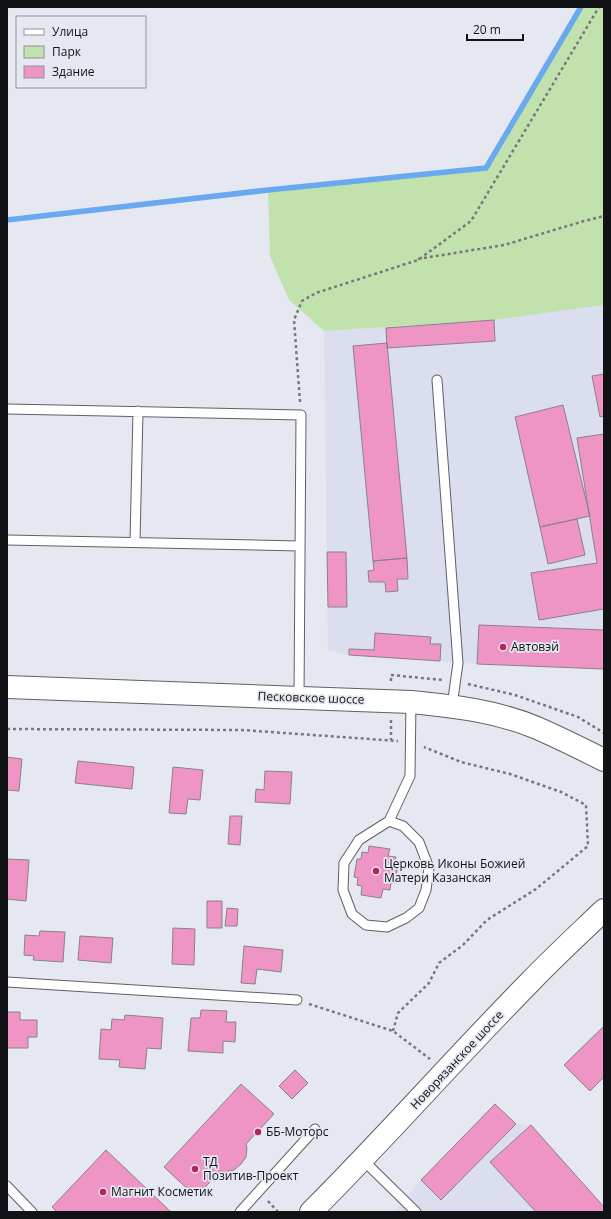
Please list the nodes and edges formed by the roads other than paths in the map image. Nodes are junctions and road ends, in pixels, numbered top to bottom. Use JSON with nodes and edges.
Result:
{"nodes":[{"id":1,"x":437,"y":380,"type":"dead end"},
{"id":2,"x":7,"y":408,"type":"edge"},
{"id":3,"x":138,"y":411,"type":"junction"},
{"id":4,"x":7,"y":540,"type":"edge"},
{"id":5,"x":135,"y":542,"type":"junction"},
{"id":6,"x":300,"y":546,"type":"junction"},
{"id":7,"x":7,"y":687,"type":"edge"},
{"id":8,"x":298,"y":698,"type":"junction"},
{"id":9,"x":411,"y":702,"type":"junction"},
{"id":10,"x":452,"y":706,"type":"junction"},
{"id":11,"x":604,"y":760,"type":"edge"},
{"id":12,"x":389,"y":821,"type":"junction"},
{"id":13,"x":604,"y":910,"type":"edge"},
{"id":14,"x":7,"y":982,"type":"edge"},
{"id":15,"x":297,"y":1000,"type":"road end"},
{"id":16,"x":315,"y":1129,"type":"dead end"},
{"id":17,"x":363,"y":1160,"type":"junction"},
{"id":18,"x":7,"y":1186,"type":"edge"},
{"id":19,"x":32,"y":1212,"type":"edge"},
{"id":20,"x":240,"y":1212,"type":"edge"},
{"id":21,"x":312,"y":1212,"type":"edge"},
{"id":22,"x":416,"y":1212,"type":"edge"}],
"edges":[{"from":1,"to":10,"type":"lane"},
{"from":2,"to":3,"type":"lane"},
{"from":3,"to":5,"type":"lane"},
{"from":3,"to":6,"type":"lane"},
{"from":4,"to":5,"type":"lane"},
{"from":5,"to":6,"type":"lane"},
{"from":6,"to":8,"type":"lane"},
{"from":7,"to":8,"type":"street","name":"Песковское шоссе"},
{"from":8,"to":9,"type":"street","name":"Песковское шоссе"},
{"from":9,"to":10,"type":"street","name":"Песковское шоссе"},
{"from":9,"to":12,"type":"lane"},
{"from":10,"to":11,"type":"street","name":"Песковское шоссе"},
{"from":12,"to":12,"type":"lane"},
{"from":13,"to":17,"type":"street","name":"Новорязанское шоссе"},
{"from":14,"to":15,"type":"lane"},
{"from":16,"to":20,"type":"lane"},
{"from":17,"to":21,"type":"street","name":"Новорязанское шоссе"},
{"from":17,"to":22,"type":"lane"},
{"from":18,"to":19,"type":"lane"}]}
